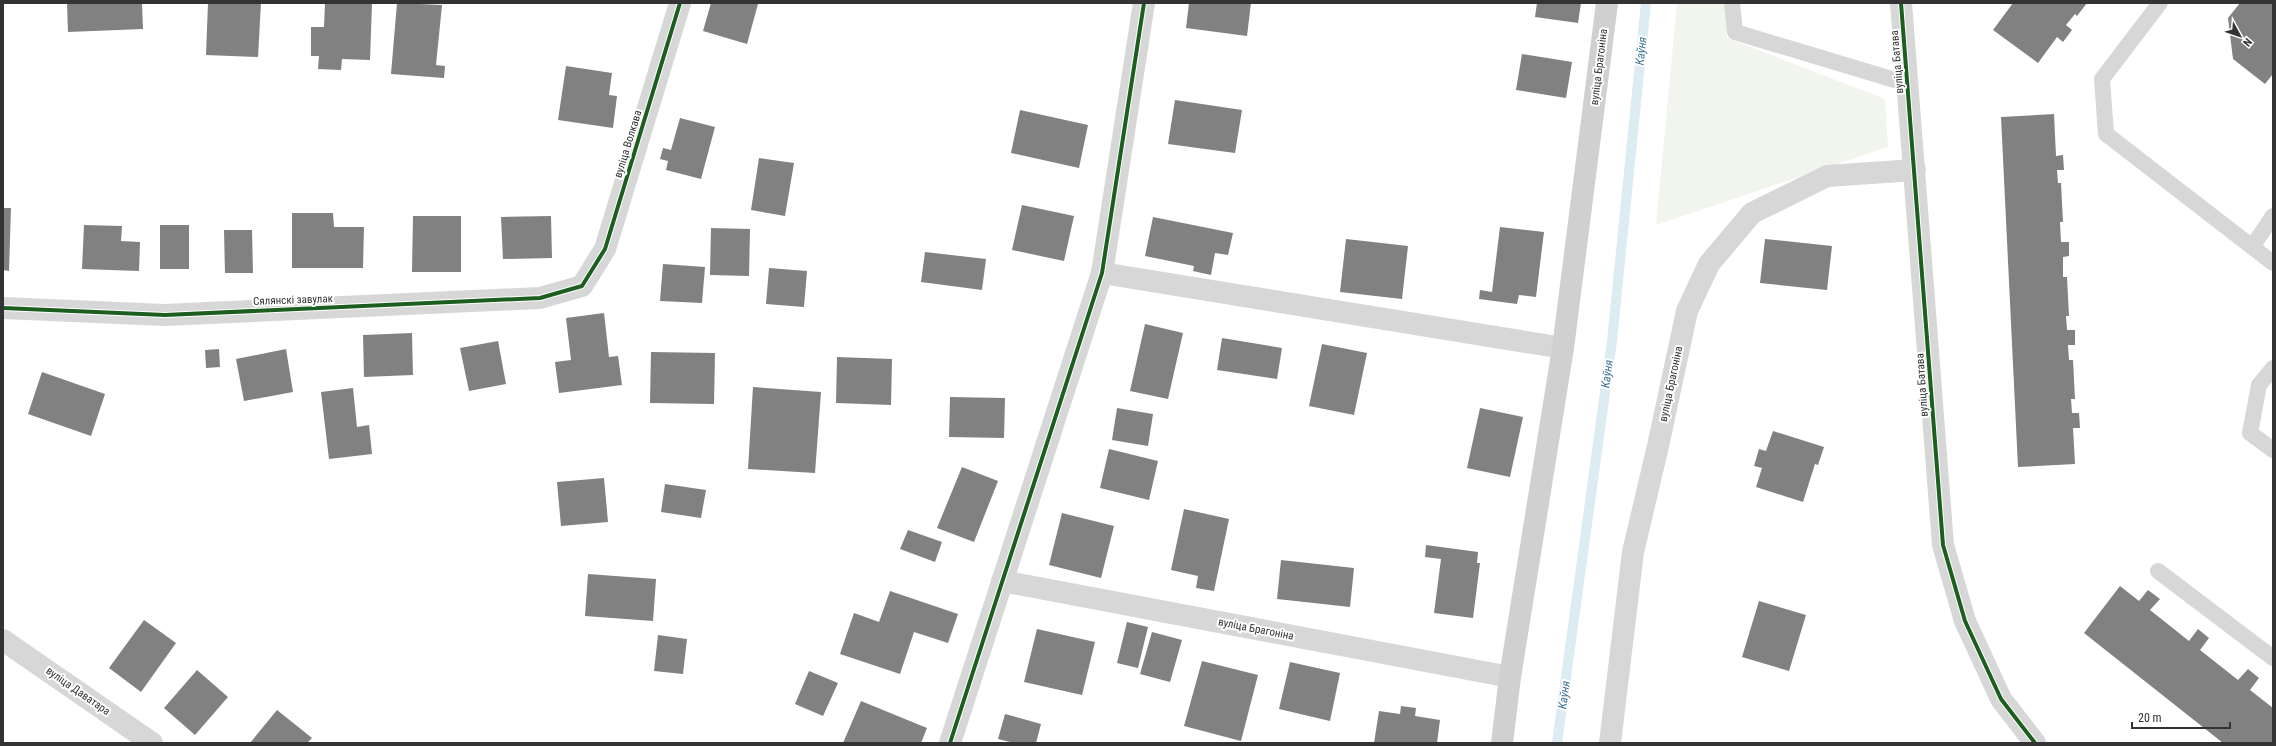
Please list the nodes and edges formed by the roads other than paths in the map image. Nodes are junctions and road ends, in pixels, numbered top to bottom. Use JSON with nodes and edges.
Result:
{"nodes":[{"id":1,"x":680,"y":3,"type":"edge"},
{"id":2,"x":1144,"y":3,"type":"edge"},
{"id":3,"x":1606,"y":3,"type":"edge"},
{"id":4,"x":1732,"y":3,"type":"edge"},
{"id":5,"x":1901,"y":3,"type":"edge"},
{"id":6,"x":2160,"y":3,"type":"edge"},
{"id":7,"x":1908,"y":84,"type":"junction"},
{"id":8,"x":1915,"y":170,"type":"junction"},
{"id":9,"x":2273,"y":216,"type":"edge"},
{"id":10,"x":2252,"y":247,"type":"junction"},
{"id":11,"x":2273,"y":263,"type":"edge"},
{"id":12,"x":1102,"y":273,"type":"junction"},
{"id":13,"x":582,"y":286,"type":"joint"},
{"id":14,"x":3,"y":308,"type":"edge"},
{"id":15,"x":1564,"y":348,"type":"junction"},
{"id":16,"x":2273,"y":368,"type":"edge"},
{"id":17,"x":2273,"y":450,"type":"edge"},
{"id":18,"x":2158,"y":571,"type":"dead end"},
{"id":19,"x":1002,"y":581,"type":"junction"},
{"id":20,"x":3,"y":640,"type":"edge"},
{"id":21,"x":2273,"y":658,"type":"edge"},
{"id":22,"x":1510,"y":677,"type":"junction"},
{"id":23,"x":152,"y":743,"type":"edge"},
{"id":24,"x":950,"y":743,"type":"edge"},
{"id":25,"x":1502,"y":743,"type":"edge"},
{"id":26,"x":1610,"y":743,"type":"edge"},
{"id":27,"x":2035,"y":743,"type":"edge"}],
"edges":[{"from":1,"to":13,"type":"street","name":"вуліца Волкава"},
{"from":2,"to":12,"type":"street"},
{"from":3,"to":15,"type":"street","name":"вуліца Брагоніна"},
{"from":4,"to":7,"type":"lane"},
{"from":5,"to":7,"type":"street","name":"вуліца Батава"},
{"from":6,"to":10,"type":"lane"},
{"from":7,"to":8,"type":"street","name":"вуліца Батава"},
{"from":8,"to":26,"type":"street","name":"вуліца Брагоніна"},
{"from":8,"to":27,"type":"street","name":"вуліца Батава"},
{"from":9,"to":10,"type":"lane"},
{"from":10,"to":11,"type":"lane"},
{"from":12,"to":15,"type":"street"},
{"from":12,"to":19,"type":"street"},
{"from":13,"to":14,"type":"street","name":"Сялянскі завулак"},
{"from":15,"to":22,"type":"street","name":"вуліца Брагоніна"},
{"from":16,"to":17,"type":"lane"},
{"from":18,"to":21,"type":"lane"},
{"from":19,"to":22,"type":"street","name":"вуліца Брагоніна"},
{"from":19,"to":24,"type":"street"},
{"from":20,"to":23,"type":"street","name":"вуліца Даватара"},
{"from":22,"to":25,"type":"street","name":"вуліца Брагоніна"}]}
